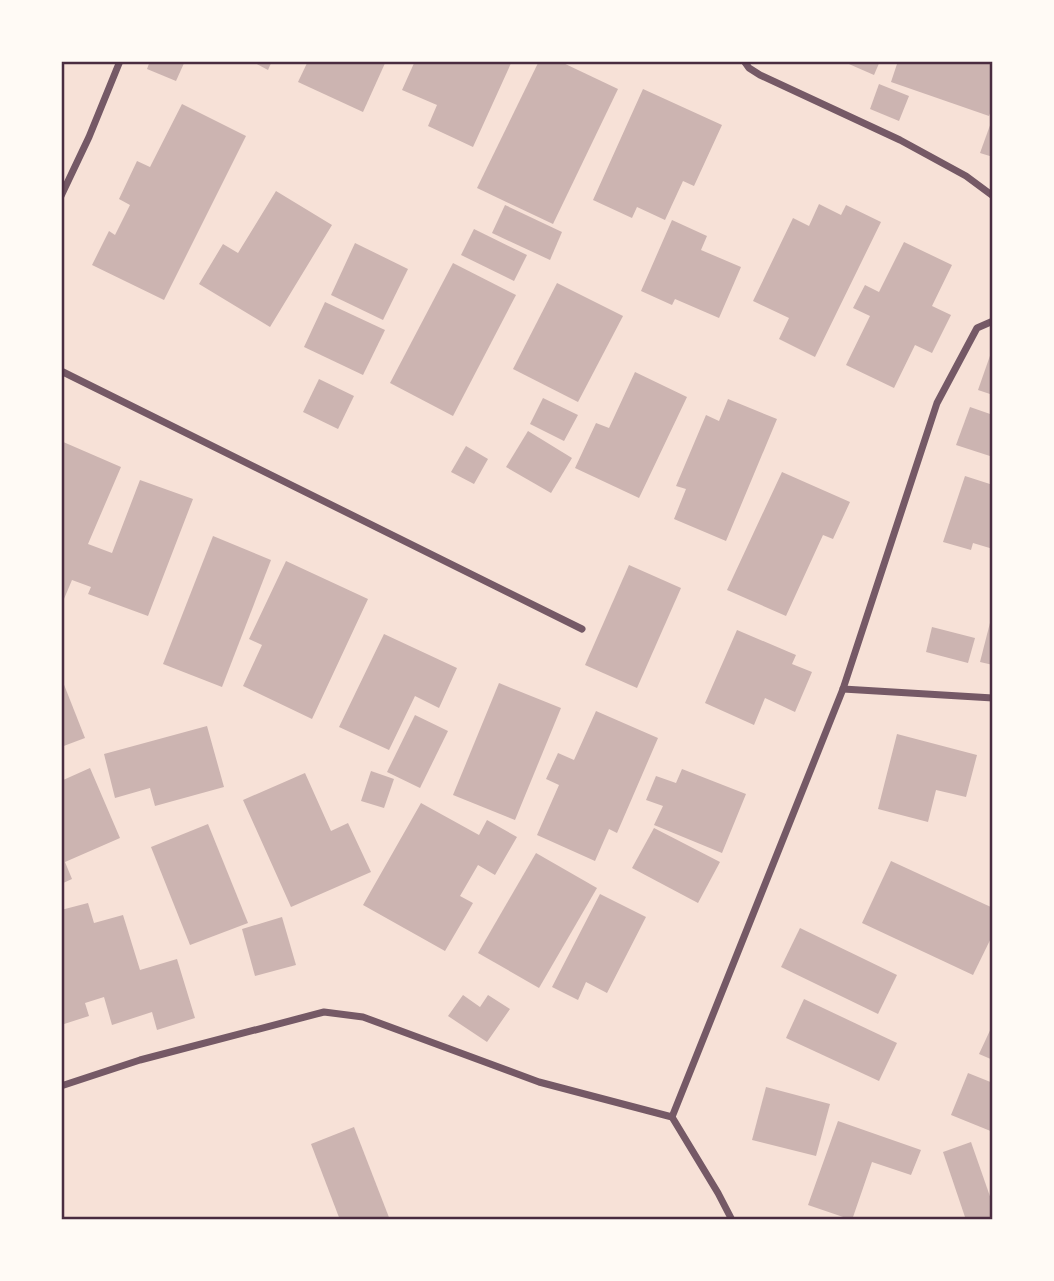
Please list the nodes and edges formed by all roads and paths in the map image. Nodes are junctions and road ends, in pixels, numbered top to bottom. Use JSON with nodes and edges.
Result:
{"nodes":[{"id":1,"x":120,"y":61,"type":"edge"},
{"id":2,"x":744,"y":61,"type":"edge"},
{"id":3,"x":61,"y":196,"type":"edge"},
{"id":4,"x":993,"y":196,"type":"edge"},
{"id":5,"x":993,"y":321,"type":"edge"},
{"id":6,"x":61,"y":371,"type":"edge"},
{"id":7,"x":582,"y":629,"type":"dead end"},
{"id":8,"x":844,"y":689,"type":"junction"},
{"id":9,"x":993,"y":698,"type":"edge"},
{"id":10,"x":61,"y":1086,"type":"edge"},
{"id":11,"x":672,"y":1116,"type":"junction"},
{"id":12,"x":732,"y":1220,"type":"edge"}],
"edges":[{"from":1,"to":3,"type":"street"},
{"from":2,"to":4,"type":"street"},
{"from":5,"to":8,"type":"street"},
{"from":6,"to":7,"type":"street"},
{"from":8,"to":9,"type":"street"},
{"from":8,"to":11,"type":"street"},
{"from":10,"to":11,"type":"street"},
{"from":11,"to":12,"type":"street"}]}
